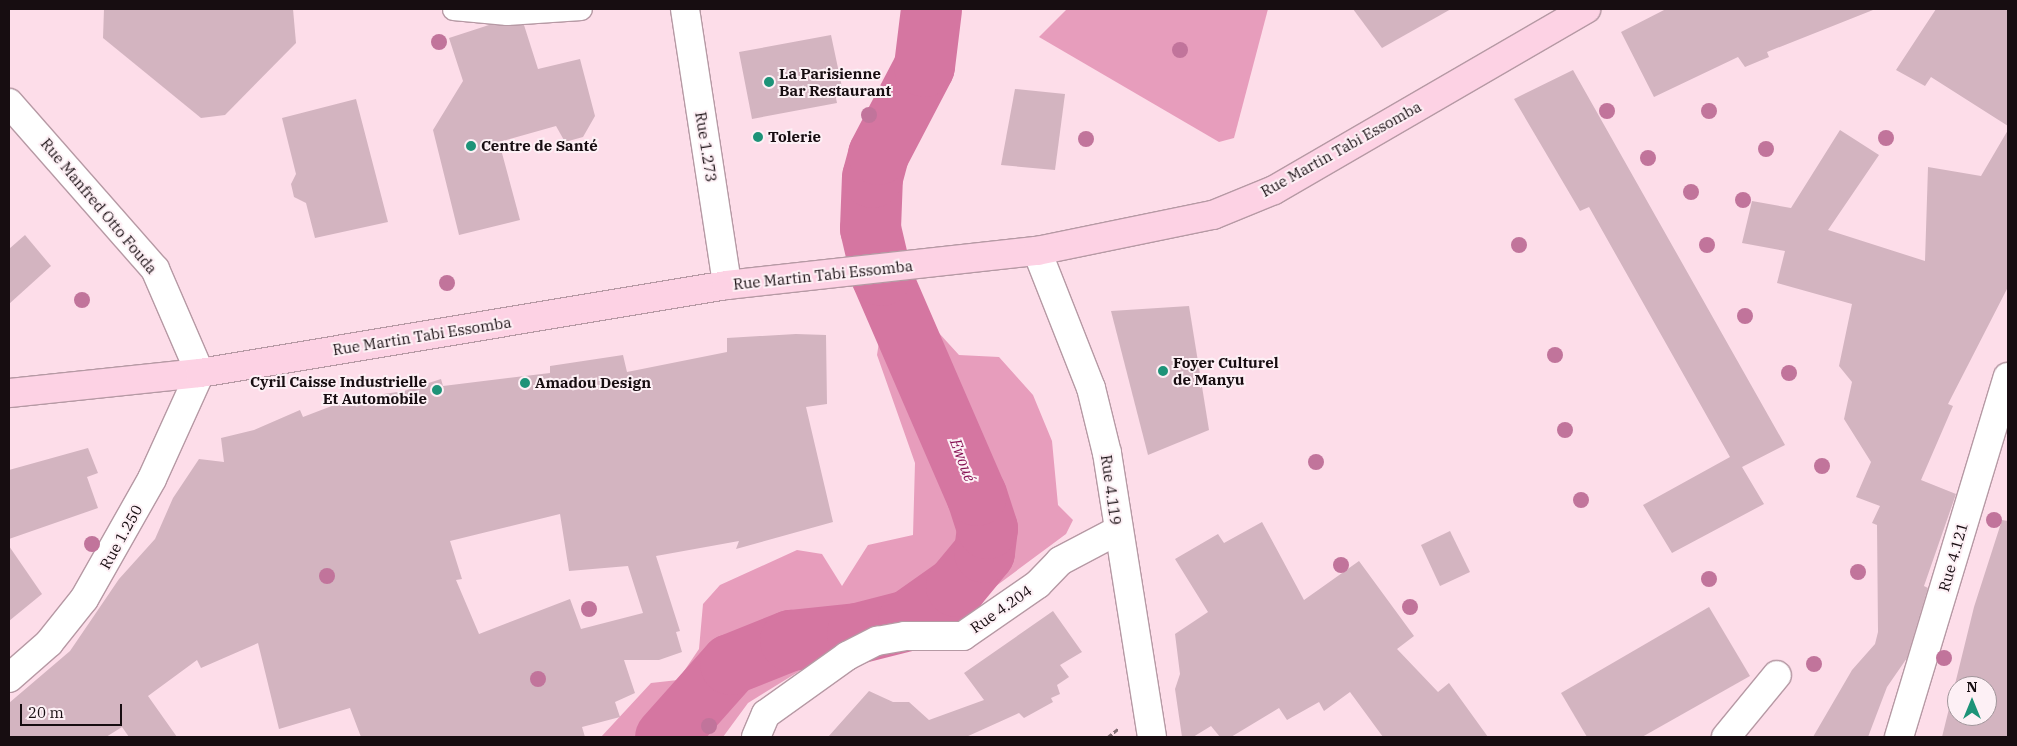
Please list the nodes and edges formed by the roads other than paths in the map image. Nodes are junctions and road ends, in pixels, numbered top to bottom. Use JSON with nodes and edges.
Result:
{"nodes":[{"id":1,"x":453,"y":9,"type":"edge"},
{"id":2,"x":581,"y":9,"type":"edge"},
{"id":3,"x":686,"y":9,"type":"edge"},
{"id":4,"x":1586,"y":9,"type":"edge"},
{"id":5,"x":9,"y":104,"type":"edge"},
{"id":6,"x":1037,"y":251,"type":"junction"},
{"id":7,"x":727,"y":285,"type":"junction"},
{"id":8,"x":200,"y":373,"type":"junction"},
{"id":9,"x":2008,"y":377,"type":"edge"},
{"id":10,"x":9,"y":393,"type":"edge"},
{"id":11,"x":1116,"y":531,"type":"junction"},
{"id":12,"x":1777,"y":675,"type":"dead end"},
{"id":13,"x":9,"y":678,"type":"edge"},
{"id":14,"x":756,"y":737,"type":"edge"},
{"id":15,"x":1152,"y":737,"type":"edge"},
{"id":16,"x":1726,"y":737,"type":"edge"},
{"id":17,"x":1899,"y":737,"type":"edge"}],
"edges":[{"from":1,"to":2,"type":"lane"},
{"from":3,"to":7,"type":"street","name":"Rue 1.273"},
{"from":4,"to":6,"type":"main road","name":"Rue Martin Tabi Essomba"},
{"from":5,"to":8,"type":"street","name":"Rue Manfred Otto Fouda"},
{"from":6,"to":7,"type":"main road","name":"Rue Martin Tabi Essomba"},
{"from":6,"to":11,"type":"street","name":"Rue 4.119"},
{"from":7,"to":8,"type":"main road","name":"Rue Martin Tabi Essomba"},
{"from":8,"to":10,"type":"main road","name":"Rue Martin Tabi Essomba"},
{"from":8,"to":13,"type":"street","name":"Rue 1.250"},
{"from":9,"to":17,"type":"street","name":"Rue 4.121"},
{"from":11,"to":14,"type":"street","name":"Rue 4.204"},
{"from":11,"to":15,"type":"street","name":"Rue 4.119"},
{"from":12,"to":16,"type":"street"}]}
